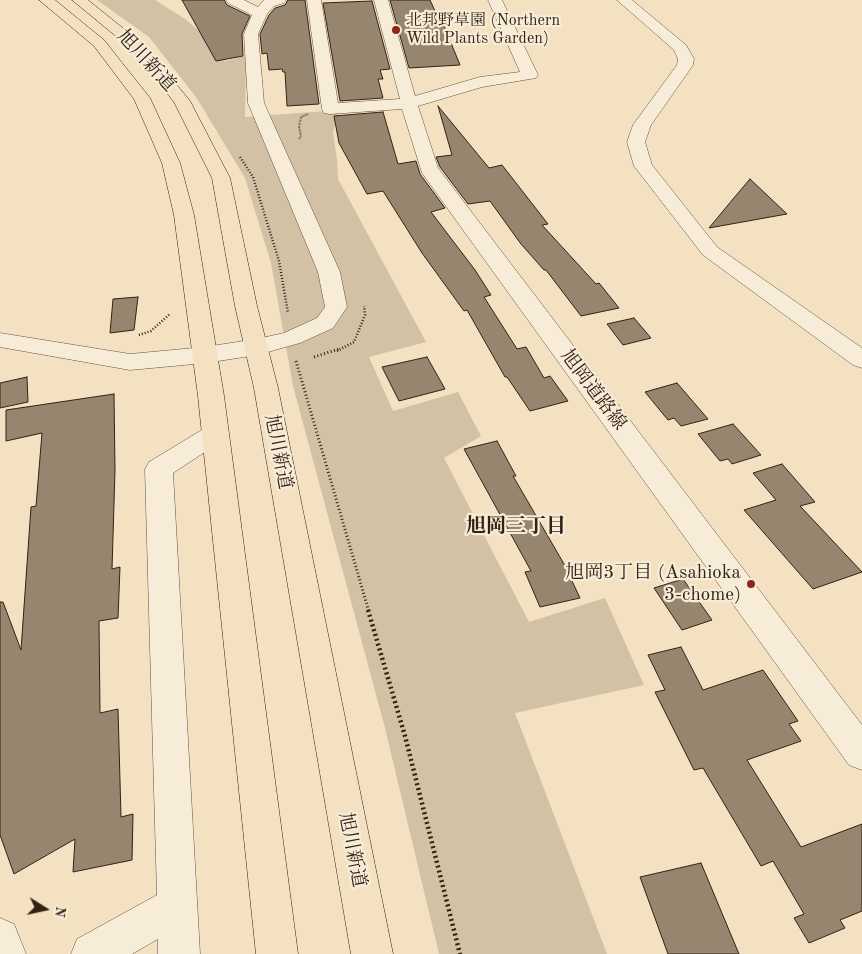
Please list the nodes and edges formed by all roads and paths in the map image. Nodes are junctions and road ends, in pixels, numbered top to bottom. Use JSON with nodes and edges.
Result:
{"nodes":[{"id":1,"x":46,"y":0,"type":"edge"},
{"id":2,"x":79,"y":0,"type":"edge"},
{"id":3,"x":233,"y":0,"type":"edge"},
{"id":4,"x":279,"y":0,"type":"edge"},
{"id":5,"x":314,"y":0,"type":"edge"},
{"id":6,"x":381,"y":0,"type":"edge"},
{"id":7,"x":495,"y":0,"type":"edge"},
{"id":8,"x":624,"y":0,"type":"edge"},
{"id":9,"x":260,"y":13,"type":"junction"},
{"id":10,"x":408,"y":103,"type":"junction"},
{"id":11,"x":330,"y":109,"type":"junction"},
{"id":12,"x":298,"y":141,"type":"dead end"},
{"id":13,"x":169,"y":305,"type":"dead end"},
{"id":14,"x":0,"y":340,"type":"edge"},
{"id":15,"x":257,"y":348,"type":"junction"},
{"id":16,"x":204,"y":355,"type":"junction"},
{"id":17,"x":862,"y":360,"type":"edge"},
{"id":18,"x":296,"y":361,"type":"dead end"},
{"id":19,"x":130,"y":362,"type":"junction"},
{"id":20,"x":214,"y":434,"type":"junction"},
{"id":21,"x":862,"y":753,"type":"edge"},
{"id":22,"x":175,"y":907,"type":"junction"},
{"id":23,"x":0,"y":938,"type":"edge"},
{"id":24,"x":5,"y":954,"type":"edge"},
{"id":25,"x":92,"y":954,"type":"edge"},
{"id":26,"x":179,"y":954,"type":"edge"},
{"id":27,"x":277,"y":954,"type":"edge"},
{"id":28,"x":372,"y":954,"type":"edge"},
{"id":29,"x":460,"y":954,"type":"edge"}],
"edges":[{"from":1,"to":16,"type":"highway","name":"旭川新道"},
{"from":2,"to":15,"type":"highway","name":"旭川新道"},
{"from":3,"to":9,"type":"street"},
{"from":4,"to":9,"type":"street"},
{"from":5,"to":11,"type":"street"},
{"from":6,"to":10,"type":"street","name":"旭岡道路線"},
{"from":7,"to":10,"type":"street"},
{"from":8,"to":17,"type":"street"},
{"from":9,"to":15,"type":"street"},
{"from":10,"to":11,"type":"street"},
{"from":10,"to":21,"type":"street","name":"旭岡道路線"},
{"from":11,"to":12,"type":"path"},
{"from":13,"to":19,"type":"path"},
{"from":14,"to":19,"type":"street"},
{"from":15,"to":16,"type":"street"},
{"from":15,"to":28,"type":"highway","name":"旭川新道"},
{"from":16,"to":19,"type":"street"},
{"from":16,"to":20,"type":"highway","name":"旭川新道"},
{"from":18,"to":29,"type":"path"},
{"from":20,"to":22,"type":"street"},
{"from":20,"to":27,"type":"highway","name":"旭川新道"},
{"from":22,"to":25,"type":"street"},
{"from":22,"to":26,"type":"street"},
{"from":23,"to":24,"type":"street"}]}
